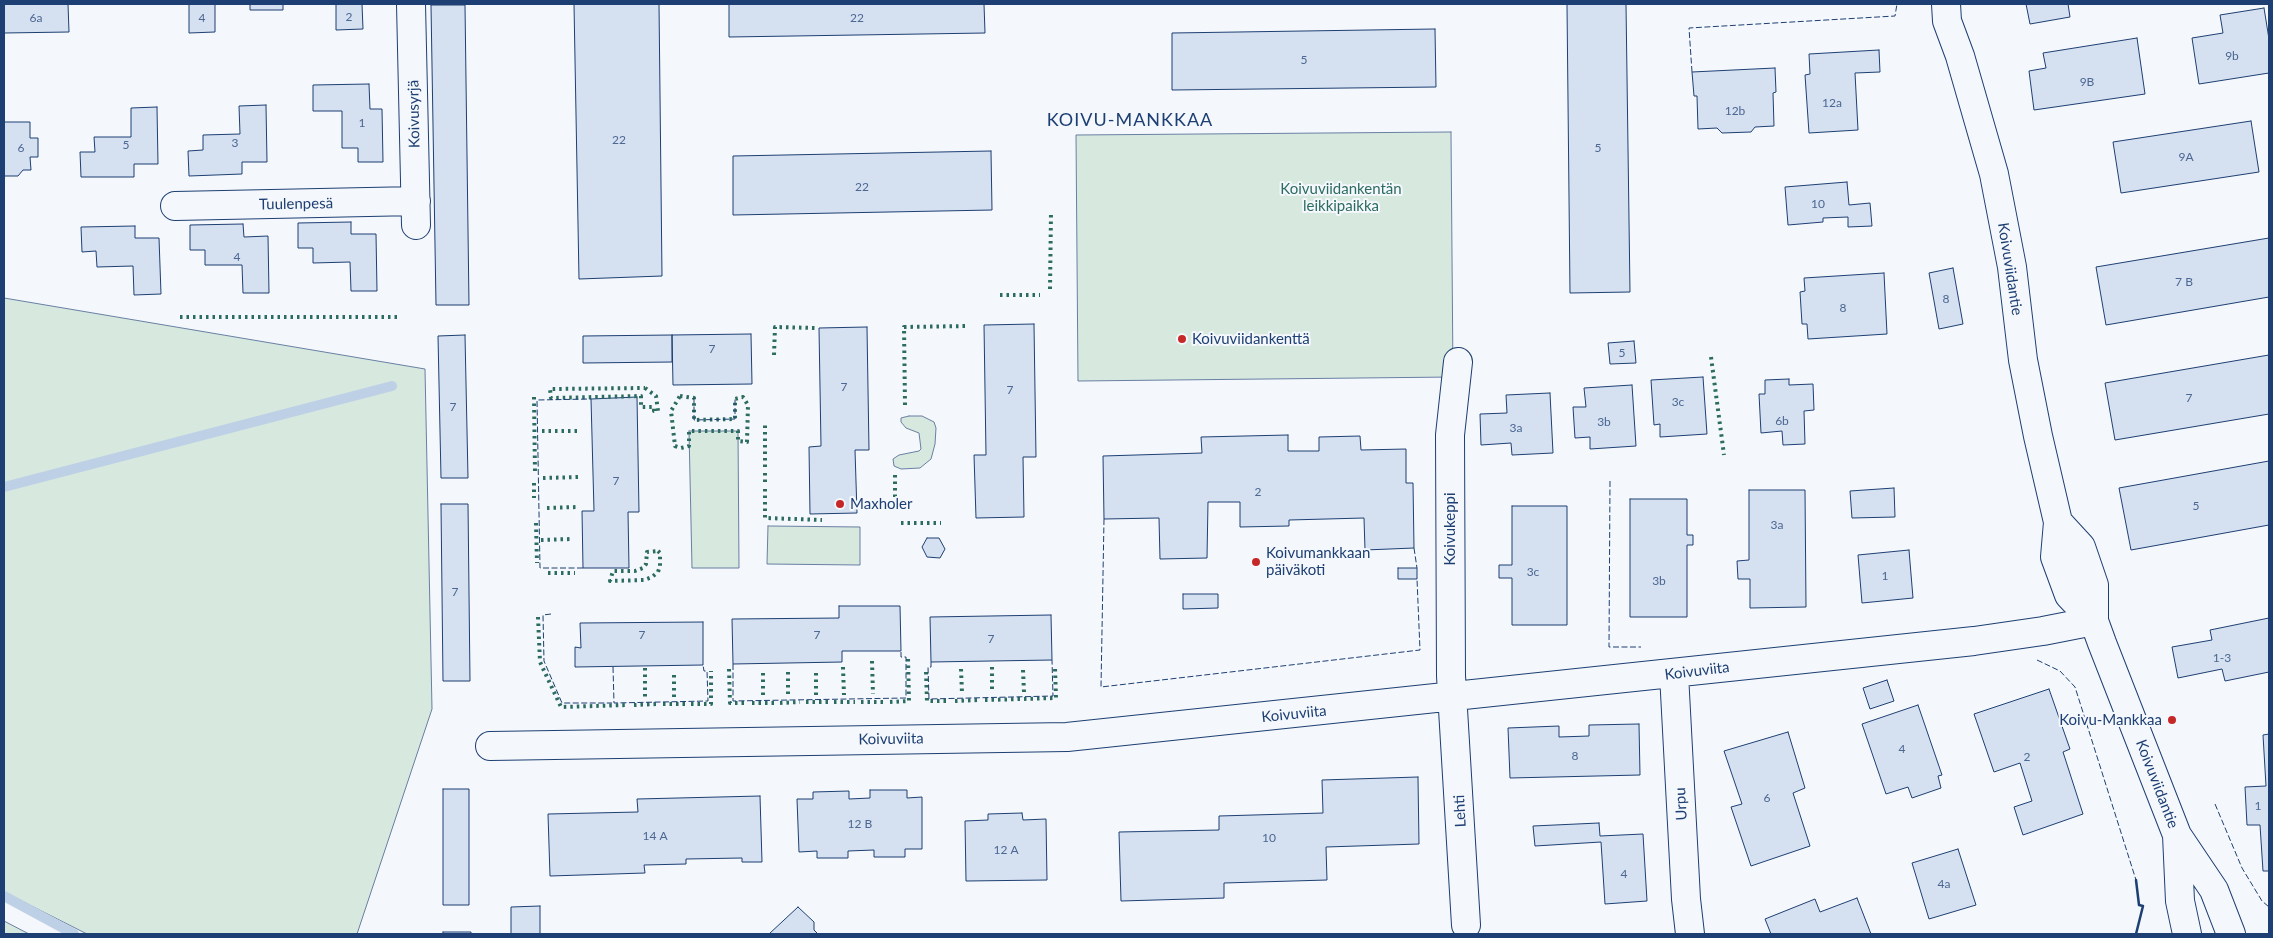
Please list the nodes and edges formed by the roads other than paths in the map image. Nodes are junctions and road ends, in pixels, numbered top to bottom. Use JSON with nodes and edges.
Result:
{"nodes":[{"id":1,"x":412,"y":4,"type":"edge"},
{"id":2,"x":1942,"y":10,"type":"edge"},
{"id":3,"x":175,"y":206,"type":"dead end"},
{"id":4,"x":416,"y":213,"type":"joint"},
{"id":5,"x":1458,"y":362,"type":"dead end"},
{"id":6,"x":2094,"y":621,"type":"junction"},
{"id":7,"x":1674,"y":674,"type":"junction"},
{"id":8,"x":1454,"y":697,"type":"junction"},
{"id":9,"x":490,"y":746,"type":"dead end"},
{"id":10,"x":2177,"y":835,"type":"junction"},
{"id":11,"x":1466,"y":925,"type":"dead end"},
{"id":12,"x":1690,"y":934,"type":"edge"},
{"id":13,"x":2188,"y":934,"type":"edge"},
{"id":14,"x":2231,"y":934,"type":"edge"}],
"edges":[{"from":1,"to":4,"type":"street","name":"Koivusyrjä"},
{"from":2,"to":6,"type":"street","name":"Koivuviidantie"},
{"from":3,"to":4,"type":"street","name":"Tuulenpesä"},
{"from":5,"to":8,"type":"street","name":"Koivukeppi"},
{"from":6,"to":7,"type":"street","name":"Koivuviita"},
{"from":6,"to":10,"type":"street","name":"Koivuviidantie"},
{"from":7,"to":8,"type":"street","name":"Koivuviita"},
{"from":7,"to":12,"type":"street","name":"Urpu"},
{"from":8,"to":9,"type":"street","name":"Koivuviita"},
{"from":8,"to":11,"type":"street","name":"Lehti"},
{"from":10,"to":13,"type":"street","name":"Koivuviidantie"},
{"from":10,"to":14,"type":"street","name":"Koivuviidantie"}]}
